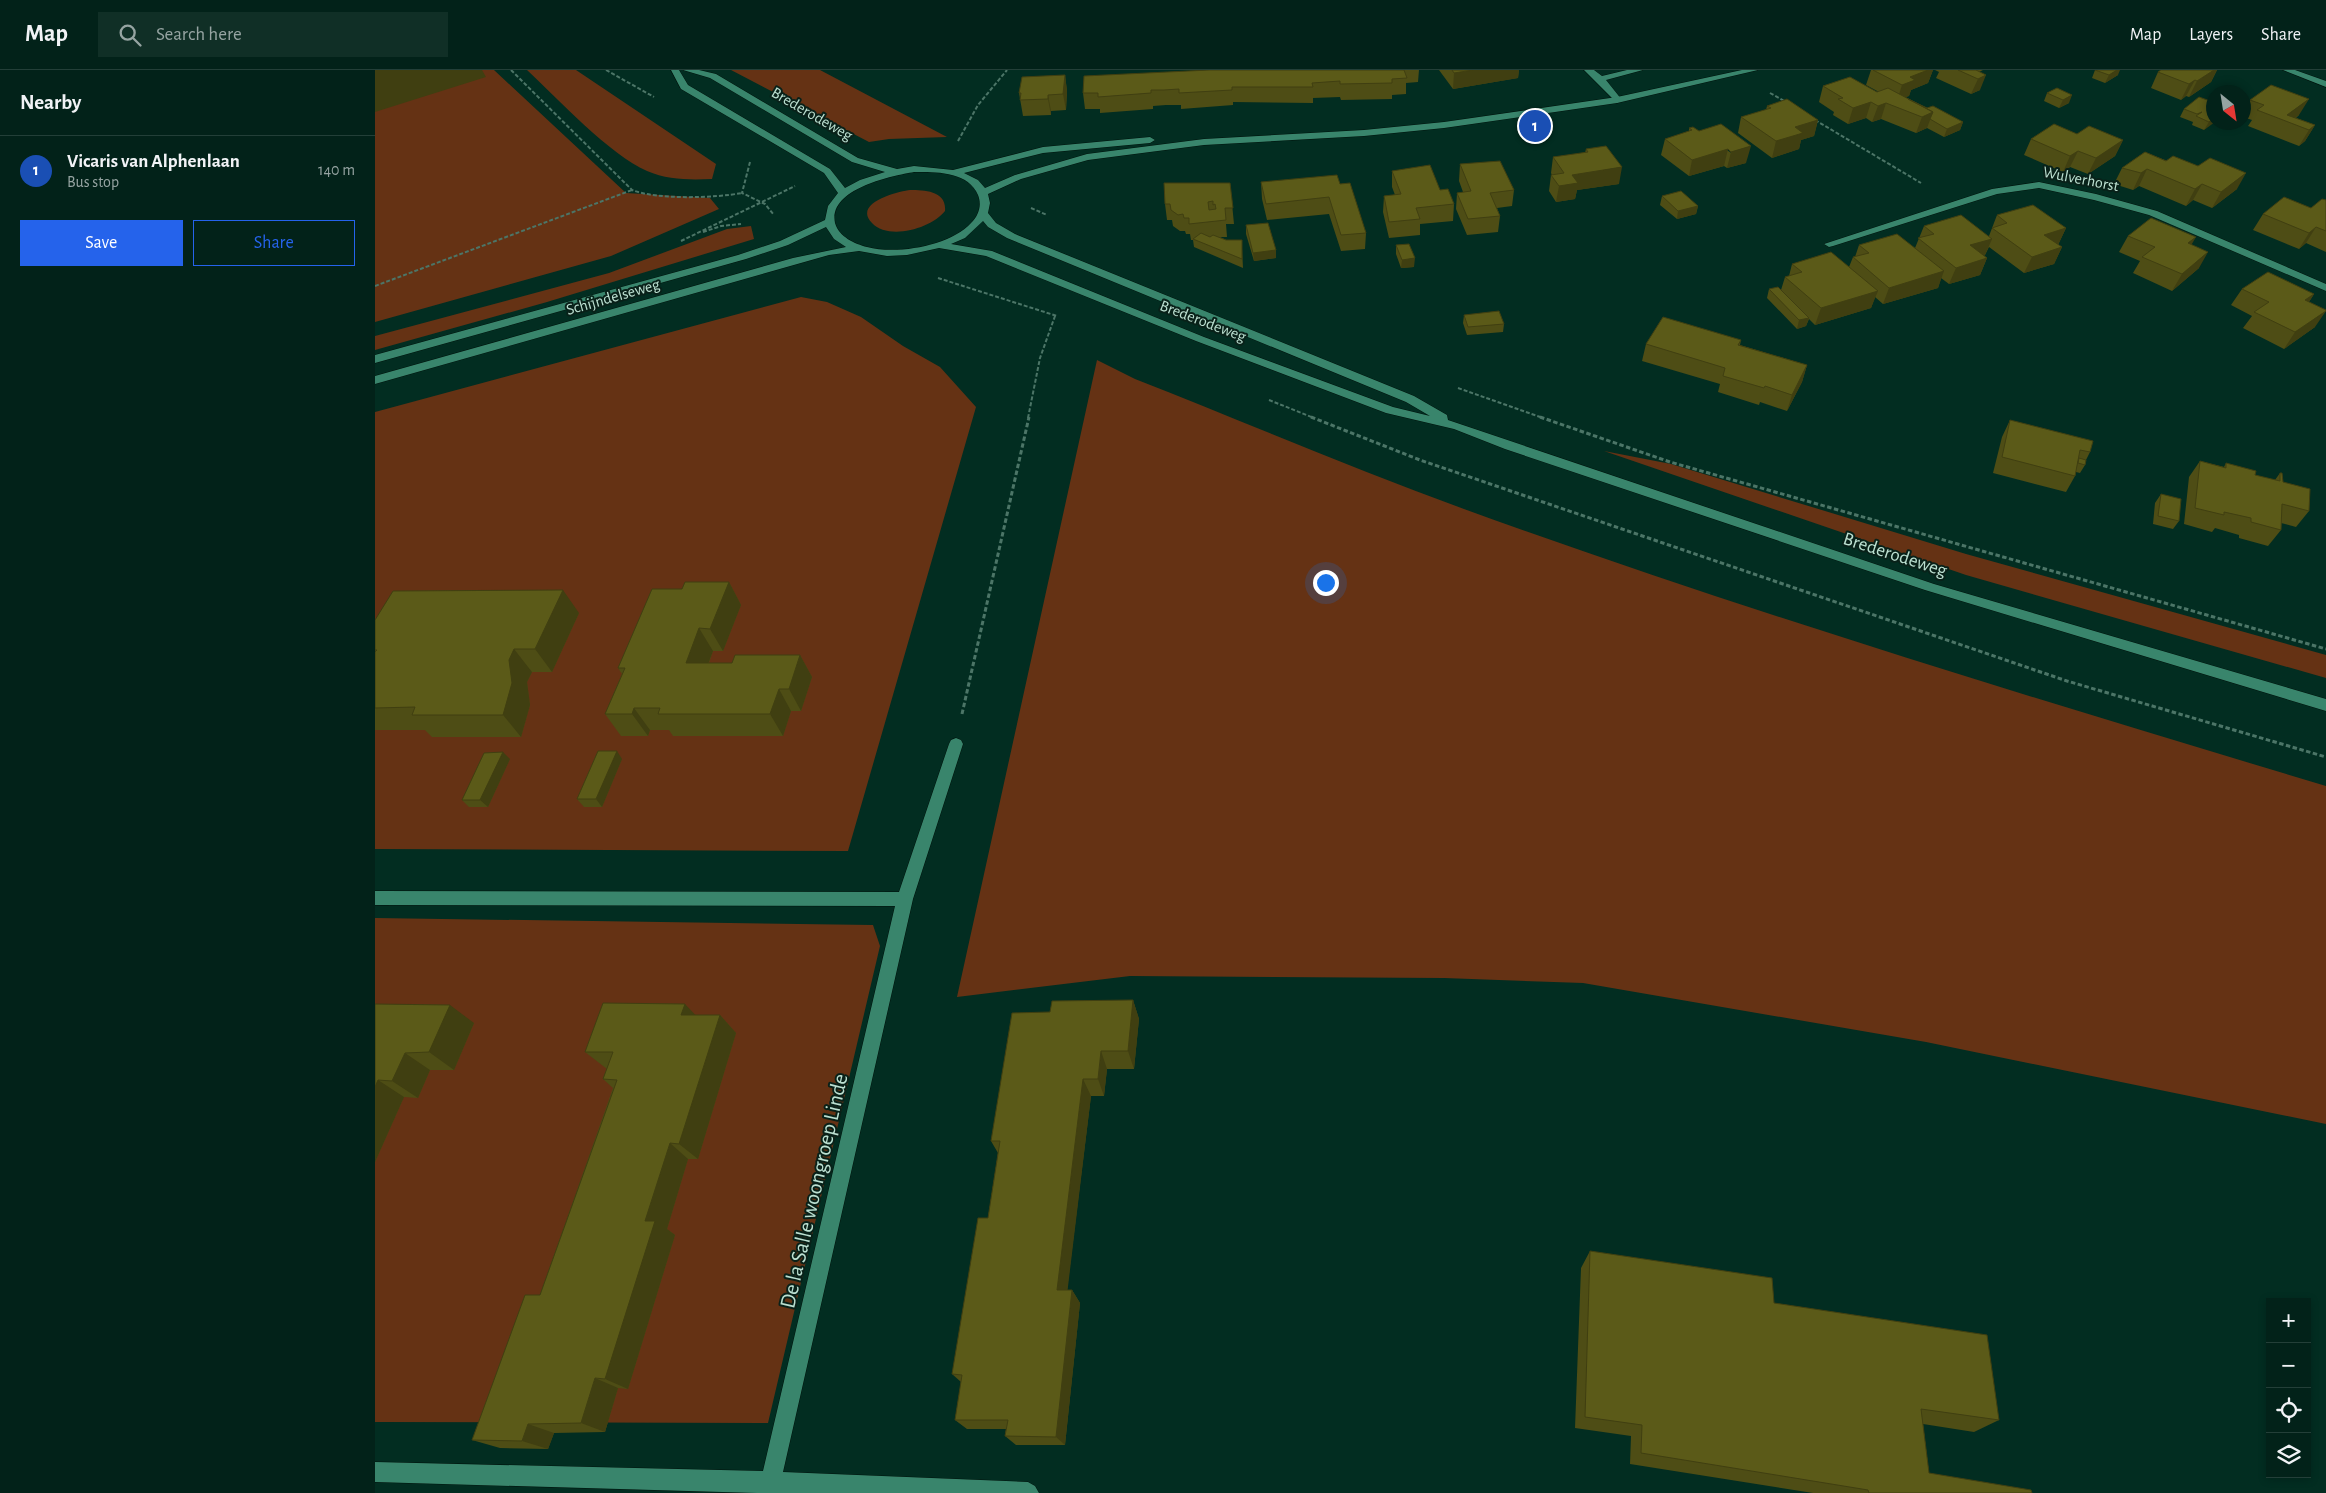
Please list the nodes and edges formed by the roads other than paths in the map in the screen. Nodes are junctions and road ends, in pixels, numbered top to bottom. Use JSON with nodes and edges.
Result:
{"nodes":[{"id":1,"x":675,"y":70,"type":"edge"},
{"id":2,"x":687,"y":70,"type":"edge"},
{"id":3,"x":1588,"y":70,"type":"edge"},
{"id":4,"x":1639,"y":70,"type":"edge"},
{"id":5,"x":1754,"y":70,"type":"edge"},
{"id":6,"x":2287,"y":70,"type":"edge"},
{"id":7,"x":1600,"y":79,"type":"junction"},
{"id":8,"x":2326,"y":84,"type":"edge"},
{"id":9,"x":1617,"y":100,"type":"junction"},
{"id":10,"x":1204,"y":142,"type":"junction"},
{"id":11,"x":895,"y":172,"type":"junction"},
{"id":12,"x":952,"y":173,"type":"junction"},
{"id":13,"x":983,"y":192,"type":"junction"},
{"id":14,"x":844,"y":194,"type":"junction"},
{"id":15,"x":983,"y":214,"type":"junction"},
{"id":16,"x":830,"y":221,"type":"junction"},
{"id":17,"x":1829,"y":244,"type":"dead end"},
{"id":18,"x":937,"y":245,"type":"junction"},
{"id":19,"x":859,"y":248,"type":"junction"},
{"id":20,"x":2324,"y":283,"type":"edge"},
{"id":21,"x":375,"y":359,"type":"edge"},
{"id":22,"x":375,"y":380,"type":"edge"},
{"id":23,"x":1457,"y":426,"type":"junction"},
{"id":24,"x":2326,"y":705,"type":"edge"},
{"id":25,"x":956,"y":744,"type":"road end"},
{"id":26,"x":375,"y":898,"type":"edge"},
{"id":27,"x":905,"y":899,"type":"junction"},
{"id":28,"x":375,"y":1472,"type":"edge"},
{"id":29,"x":769,"y":1487,"type":"edge"},
{"id":30,"x":1028,"y":1493,"type":"edge"}],
"edges":[{"from":1,"to":14,"type":"main road"},
{"from":2,"to":11,"type":"main road","name":"Brederodeweg"},
{"from":3,"to":7,"type":"main road"},
{"from":4,"to":7,"type":"main road"},
{"from":5,"to":9,"type":"main road"},
{"from":6,"to":8,"type":"main road"},
{"from":7,"to":9,"type":"main road"},
{"from":9,"to":10,"type":"main road"},
{"from":10,"to":12,"type":"main road"},
{"from":10,"to":13,"type":"main road"},
{"from":11,"to":12,"type":"main road"},
{"from":11,"to":14,"type":"main road"},
{"from":12,"to":13,"type":"main road"},
{"from":13,"to":15,"type":"main road"},
{"from":14,"to":16,"type":"main road"},
{"from":15,"to":18,"type":"main road"},
{"from":15,"to":23,"type":"main road","name":"Brederodeweg"},
{"from":16,"to":19,"type":"main road"},
{"from":16,"to":21,"type":"main road","name":"Schijndelseweg"},
{"from":17,"to":20,"type":"main road","name":"Wulverhorst"},
{"from":18,"to":19,"type":"main road"},
{"from":18,"to":23,"type":"main road","name":"Brederodeweg"},
{"from":19,"to":22,"type":"main road","name":"Schijndelseweg"},
{"from":23,"to":24,"type":"main road","name":"Brederodeweg"},
{"from":25,"to":27,"type":"main road","name":"De la Salle woongroep Linde"},
{"from":26,"to":27,"type":"main road"},
{"from":27,"to":29,"type":"main road","name":"De la Salle woongroep Linde"},
{"from":28,"to":29,"type":"main road"},
{"from":29,"to":30,"type":"main road"}]}
